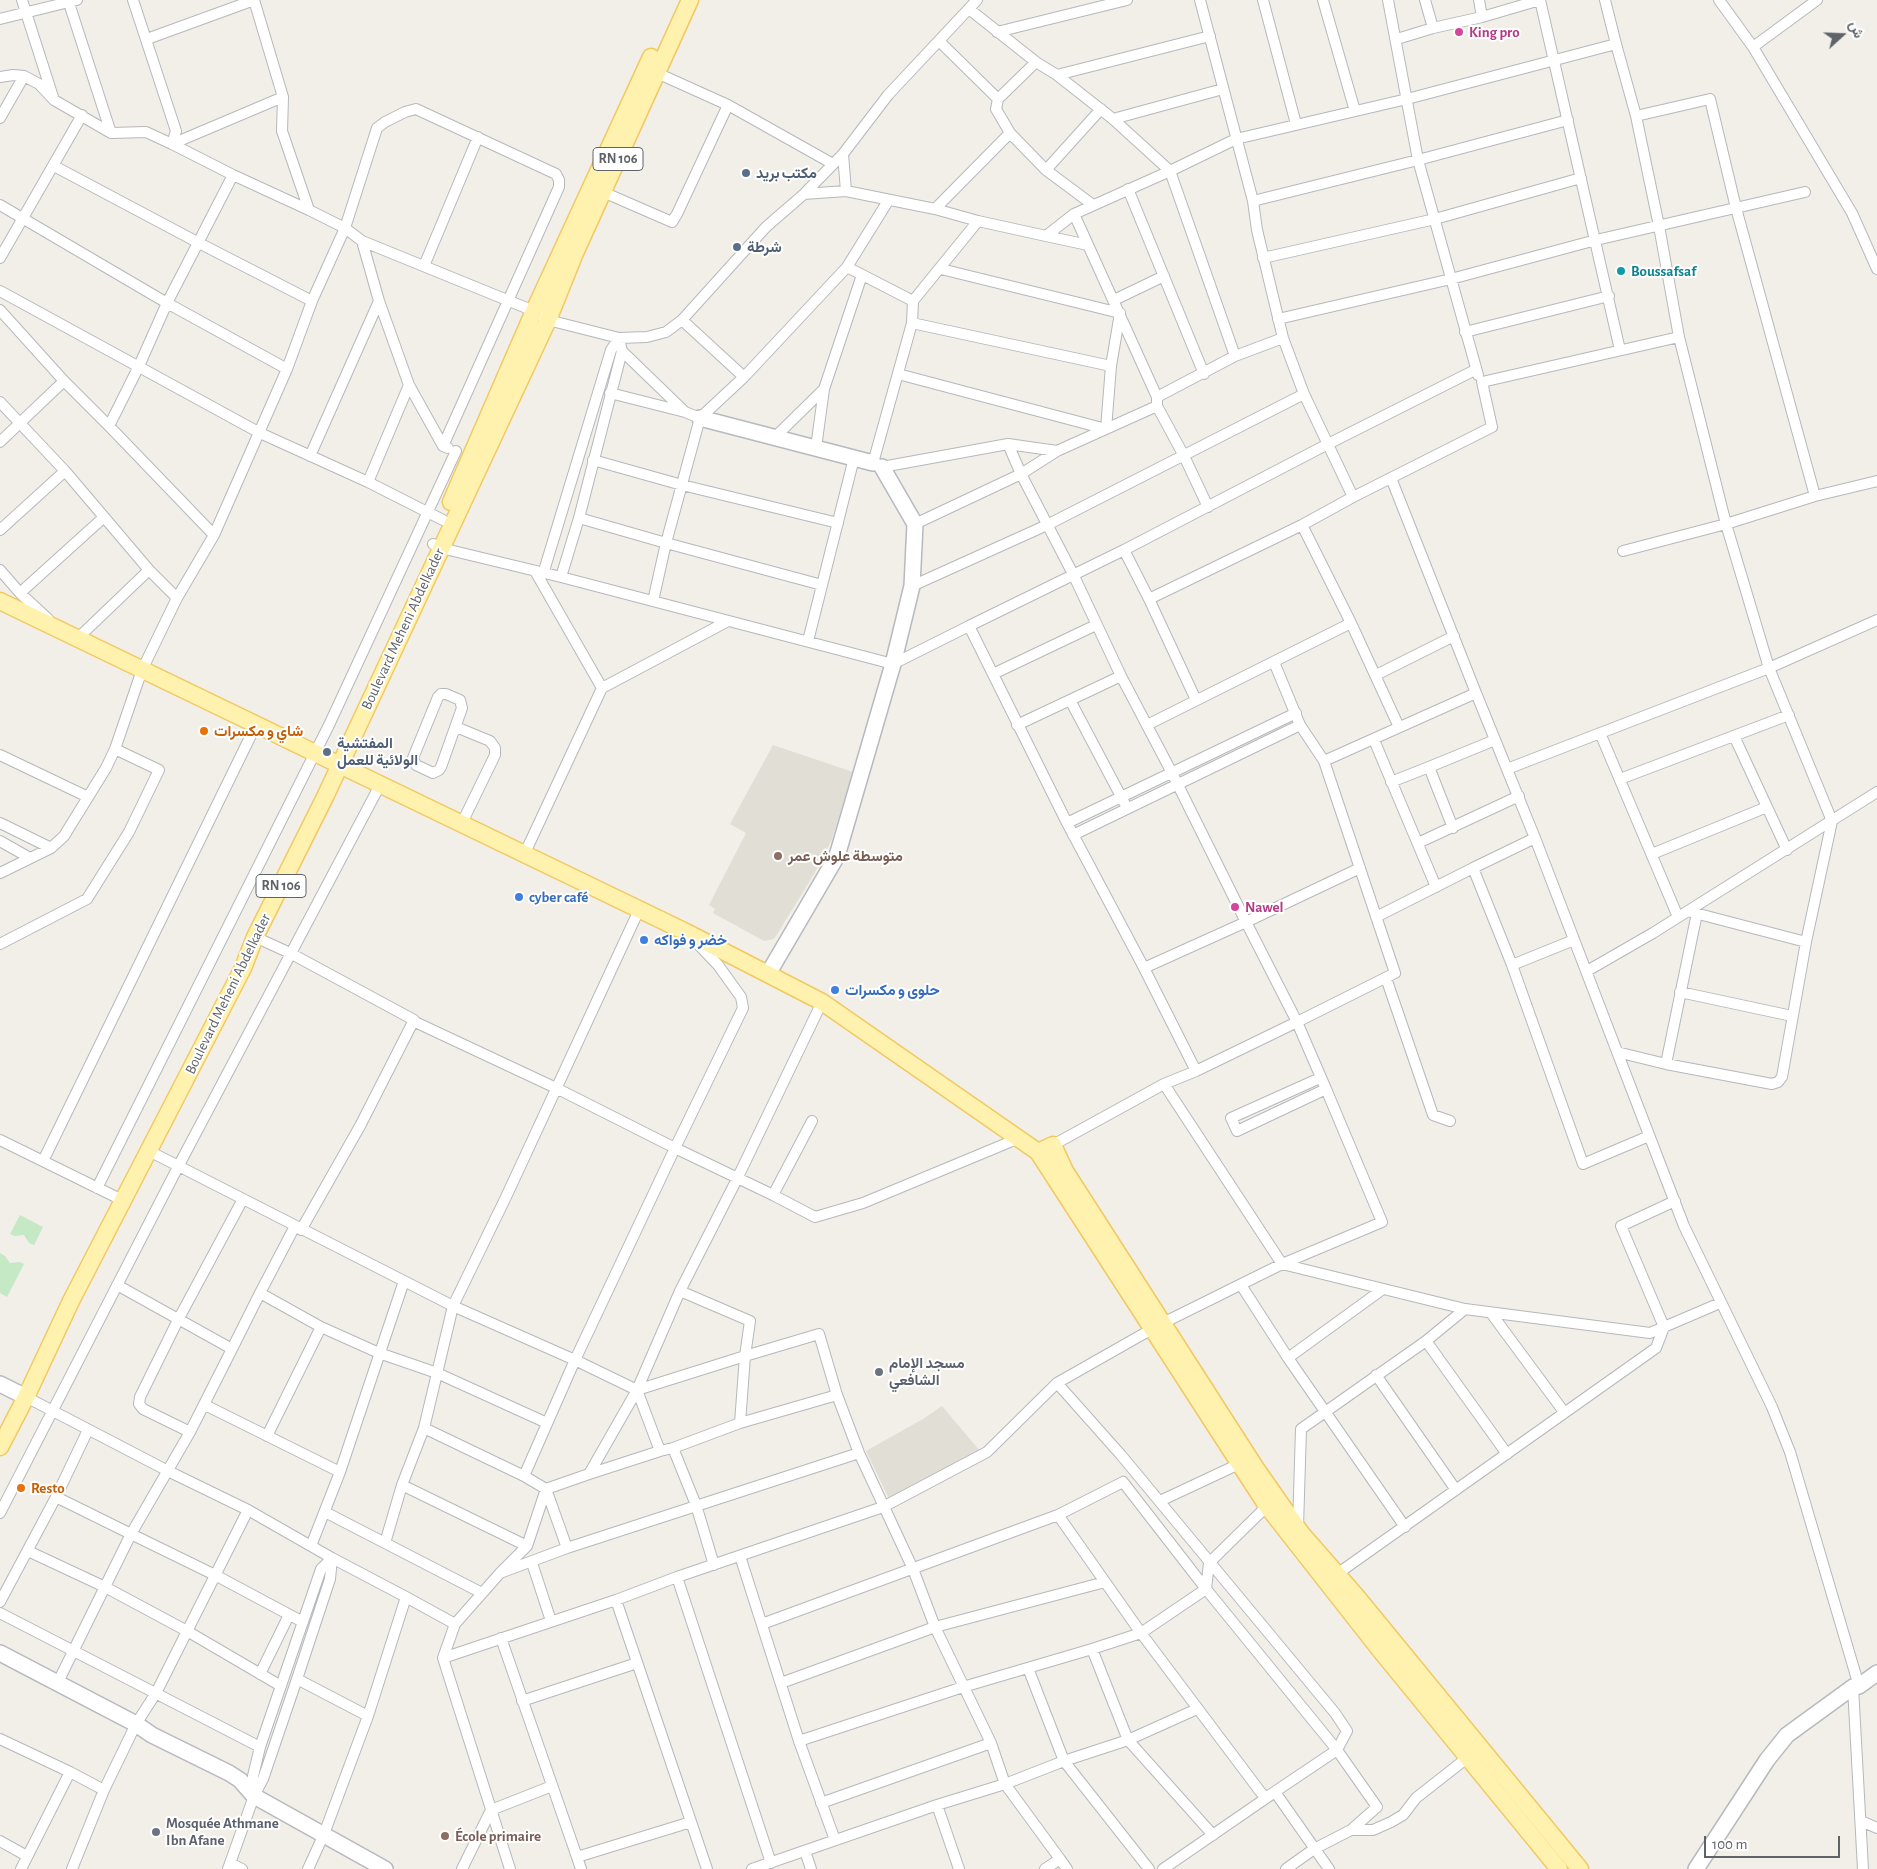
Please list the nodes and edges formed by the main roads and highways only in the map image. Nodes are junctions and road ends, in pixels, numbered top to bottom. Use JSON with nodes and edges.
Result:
{"nodes":[{"id":1,"x":678,"y":0,"type":"edge"},
{"id":2,"x":690,"y":0,"type":"edge"},
{"id":3,"x":541,"y":316,"type":"junction"},
{"id":4,"x":437,"y":546,"type":"junction"},
{"id":5,"x":0,"y":601,"type":"edge"},
{"id":6,"x":0,"y":614,"type":"edge"},
{"id":7,"x":141,"y":674,"type":"junction"},
{"id":8,"x":334,"y":766,"type":"junction"},
{"id":9,"x":1038,"y":1152,"type":"junction"},
{"id":10,"x":1158,"y":1326,"type":"junction"},
{"id":11,"x":21,"y":1394,"type":"junction"},
{"id":12,"x":0,"y":1422,"type":"edge"},
{"id":13,"x":0,"y":1447,"type":"edge"},
{"id":14,"x":1559,"y":1869,"type":"edge"},
{"id":15,"x":1580,"y":1869,"type":"edge"}],
"edges":[{"from":1,"to":3,"type":"main road","number":"RN 106"},
{"from":2,"to":3,"type":"main road","number":"RN 106"},
{"from":3,"to":4,"type":"main road","name":"Boulevard Meheni Abdelkader","number":"RN 106"},
{"from":3,"to":4,"type":"main road"},
{"from":4,"to":8,"type":"main road","name":"Boulevard Meheni Abdelkader","number":"RN 106"},
{"from":5,"to":7,"type":"main road"},
{"from":6,"to":7,"type":"main road"},
{"from":7,"to":8,"type":"main road"},
{"from":8,"to":9,"type":"main road"},
{"from":8,"to":11,"type":"main road","name":"Boulevard Meheni Abdelkader","number":"RN 106"},
{"from":8,"to":11,"type":"main road","name":"Boulevard Meheni Abdelkader","number":"RN 106"},
{"from":9,"to":10,"type":"main road"},
{"from":9,"to":10,"type":"main road"},
{"from":10,"to":14,"type":"main road"},
{"from":10,"to":15,"type":"main road"},
{"from":11,"to":12,"type":"main road","name":"Boulevard Meheni Abdelkader","number":"RN 106"},
{"from":11,"to":13,"type":"main road","name":"Boulevard Meheni Abdelkader","number":"RN 106"}]}
